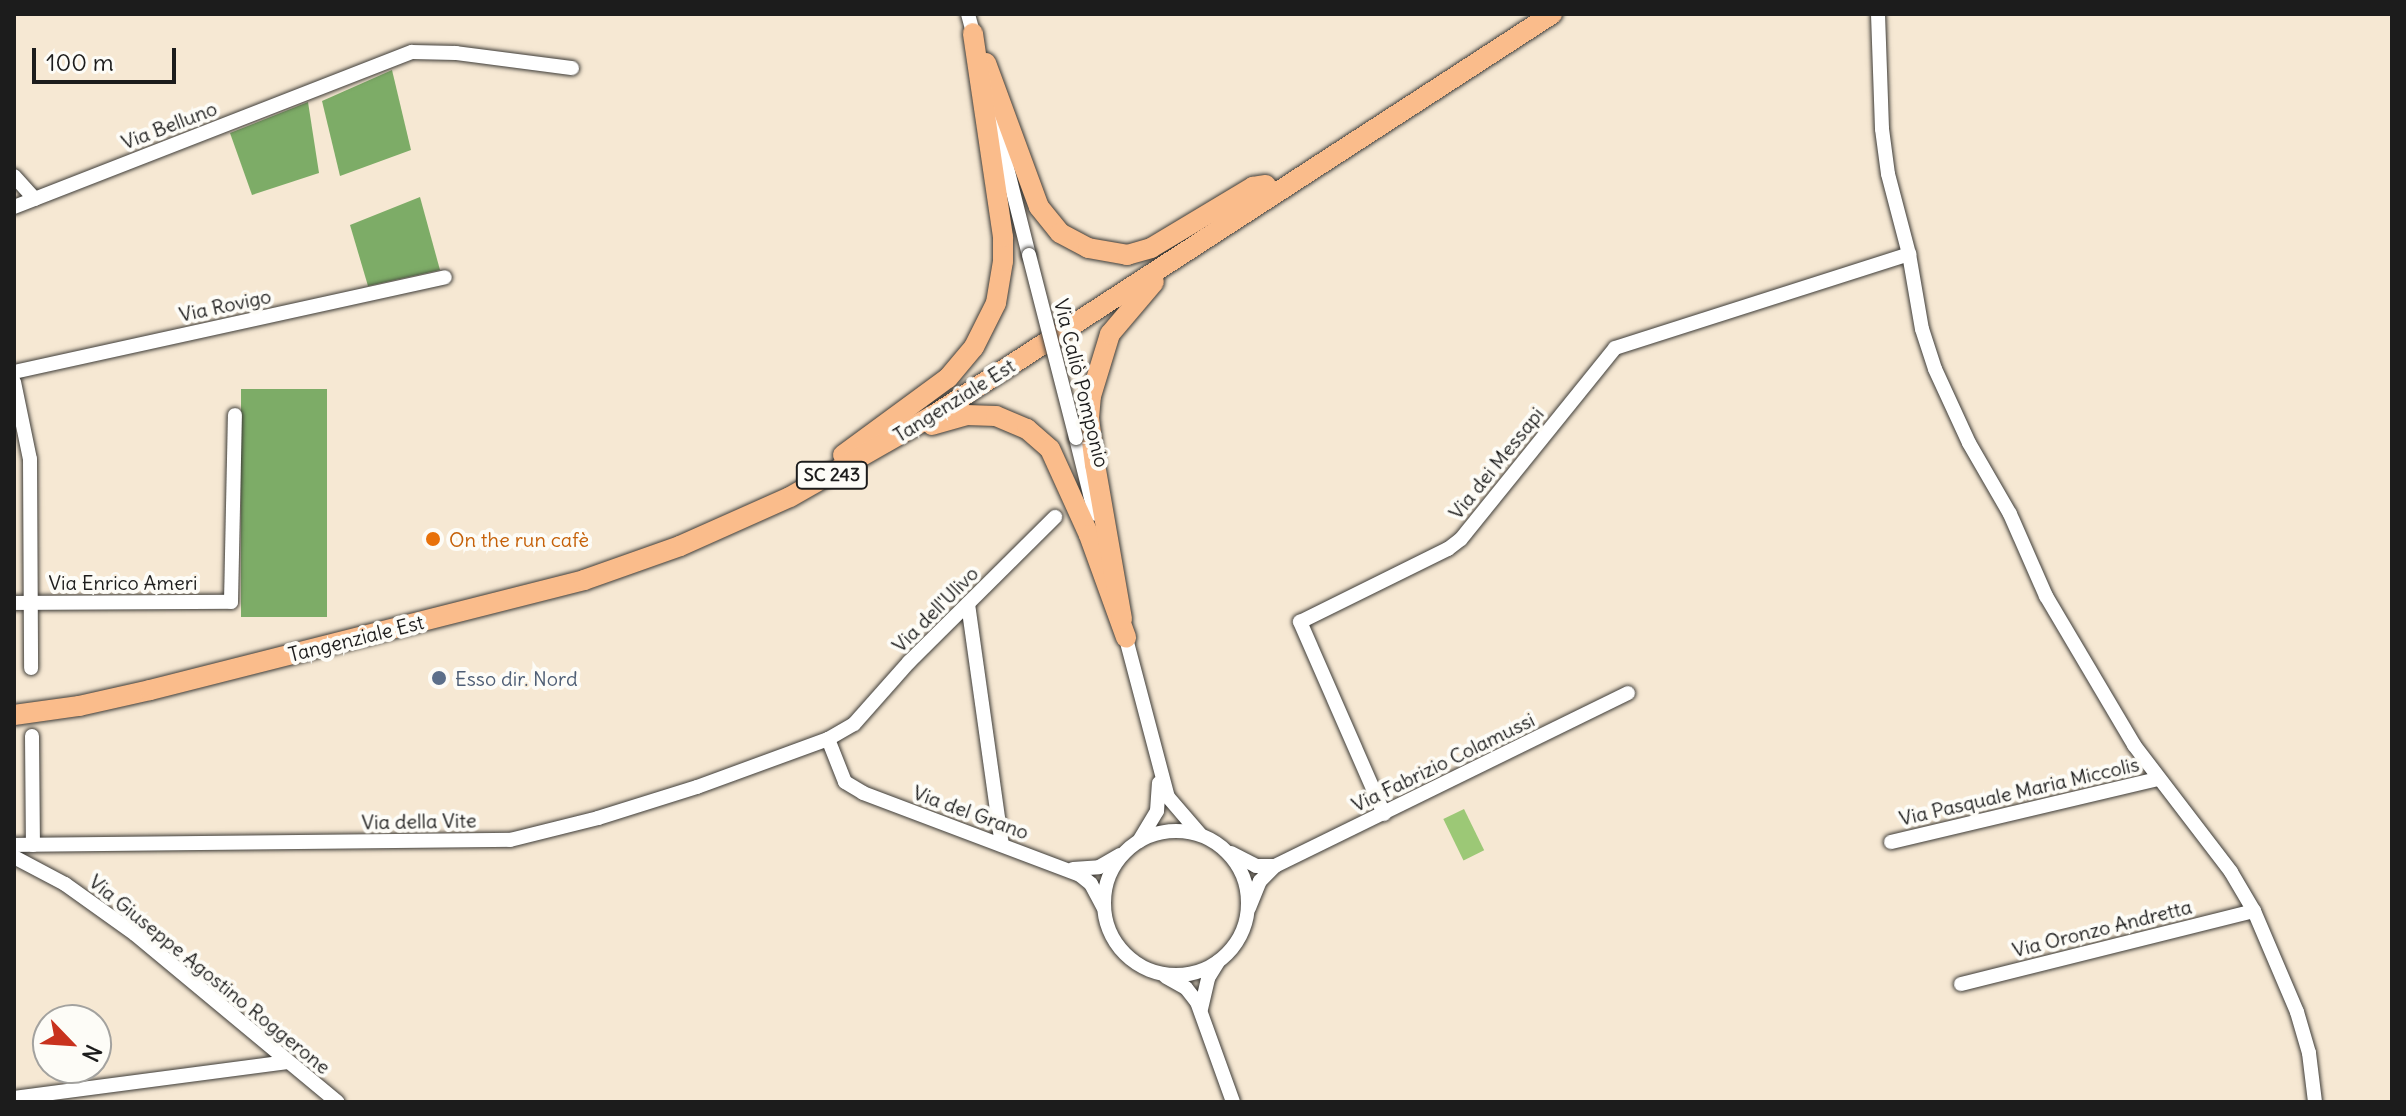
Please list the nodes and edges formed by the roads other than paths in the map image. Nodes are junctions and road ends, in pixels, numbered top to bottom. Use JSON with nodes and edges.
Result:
{"nodes":[{"id":1,"x":1529,"y":14,"type":"edge"},
{"id":2,"x":1552,"y":14,"type":"edge"},
{"id":3,"x":1878,"y":14,"type":"edge"},
{"id":4,"x":970,"y":24,"type":"edge"},
{"id":5,"x":572,"y":68,"type":"dead end"},
{"id":6,"x":14,"y":176,"type":"edge"},
{"id":7,"x":1266,"y":185,"type":"junction"},
{"id":8,"x":35,"y":199,"type":"junction"},
{"id":9,"x":1255,"y":206,"type":"junction"},
{"id":10,"x":14,"y":207,"type":"edge"},
{"id":11,"x":1909,"y":254,"type":"junction"},
{"id":12,"x":445,"y":277,"type":"dead end"},
{"id":13,"x":14,"y":372,"type":"edge"},
{"id":14,"x":14,"y":382,"type":"edge"},
{"id":15,"x":235,"y":415,"type":"dead end"},
{"id":16,"x":843,"y":455,"type":"junction"},
{"id":17,"x":832,"y":475,"type":"junction"},
{"id":18,"x":1055,"y":517,"type":"dead end"},
{"id":19,"x":31,"y":602,"type":"junction"},
{"id":20,"x":14,"y":603,"type":"edge"},
{"id":21,"x":968,"y":604,"type":"junction"},
{"id":22,"x":1124,"y":628,"type":"junction"},
{"id":23,"x":31,"y":668,"type":"dead end"},
{"id":24,"x":1628,"y":693,"type":"dead end"},
{"id":25,"x":14,"y":702,"type":"edge"},
{"id":26,"x":14,"y":715,"type":"edge"},
{"id":27,"x":32,"y":736,"type":"dead end"},
{"id":28,"x":828,"y":739,"type":"junction"},
{"id":29,"x":1158,"y":763,"type":"junction"},
{"id":30,"x":2157,"y":779,"type":"junction"},
{"id":31,"x":1384,"y":814,"type":"junction"},
{"id":32,"x":1202,"y":836,"type":"junction"},
{"id":33,"x":1891,"y":842,"type":"dead end"},
{"id":34,"x":14,"y":845,"type":"edge"},
{"id":35,"x":33,"y":845,"type":"junction"},
{"id":36,"x":1002,"y":845,"type":"junction"},
{"id":37,"x":1134,"y":845,"type":"junction"},
{"id":38,"x":1222,"y":847,"type":"junction"},
{"id":39,"x":14,"y":857,"type":"edge"},
{"id":40,"x":1275,"y":866,"type":"junction"},
{"id":41,"x":1064,"y":868,"type":"junction"},
{"id":42,"x":1103,"y":907,"type":"junction"},
{"id":43,"x":2254,"y":911,"type":"junction"},
{"id":44,"x":1247,"y":916,"type":"junction"},
{"id":45,"x":1219,"y":961,"type":"junction"},
{"id":46,"x":1150,"y":970,"type":"junction"},
{"id":47,"x":1961,"y":984,"type":"dead end"},
{"id":48,"x":1202,"y":1013,"type":"junction"},
{"id":49,"x":288,"y":1062,"type":"junction"},
{"id":50,"x":14,"y":1098,"type":"edge"},
{"id":51,"x":337,"y":1102,"type":"edge"},
{"id":52,"x":1233,"y":1102,"type":"edge"},
{"id":53,"x":2315,"y":1102,"type":"edge"}],
"edges":[{"from":1,"to":7,"type":"highway","name":"Tangenziale Est","number":"SC 243"},
{"from":2,"to":9,"type":"highway","name":"Tangenziale Est","number":"SC 243"},
{"from":3,"to":11,"type":"street"},
{"from":4,"to":7,"type":"highway"},
{"from":4,"to":16,"type":"highway"},
{"from":4,"to":22,"type":"street","name":"Via Caliò Pomponio","bridge":true},
{"from":5,"to":8,"type":"street","name":"Via Belluno"},
{"from":6,"to":8,"type":"street"},
{"from":7,"to":16,"type":"highway","name":"Tangenziale Est","number":"SC 243"},
{"from":8,"to":10,"type":"street","name":"Via Belluno"},
{"from":9,"to":17,"type":"highway","name":"Tangenziale Est","number":"SC 243"},
{"from":9,"to":22,"type":"highway"},
{"from":11,"to":30,"type":"street"},
{"from":11,"to":31,"type":"street","name":"Via dei Messapi"},
{"from":12,"to":13,"type":"street","name":"Via Rovigo"},
{"from":14,"to":19,"type":"street"},
{"from":15,"to":19,"type":"street","name":"Via Enrico Ameri"},
{"from":16,"to":25,"type":"highway","name":"Tangenziale Est","number":"SC 243"},
{"from":17,"to":22,"type":"highway"},
{"from":17,"to":26,"type":"highway","name":"Tangenziale Est","number":"SC 243"},
{"from":18,"to":21,"type":"street","name":"Via dell'Ulivo"},
{"from":19,"to":20,"type":"street","name":"Via Enrico Ameri"},
{"from":19,"to":23,"type":"street"},
{"from":21,"to":28,"type":"street","name":"Via dell'Ulivo"},
{"from":21,"to":36,"type":"street"},
{"from":22,"to":29,"type":"street","name":"Via Caliò Pomponio"},
{"from":24,"to":31,"type":"street","name":"Via Fabrizio Colamussi"},
{"from":27,"to":35,"type":"street"},
{"from":28,"to":35,"type":"street","name":"Via della Vite"},
{"from":28,"to":36,"type":"street","name":"Via del Grano"},
{"from":29,"to":32,"type":"street","name":"Via Caliò Pomponio"},
{"from":29,"to":37,"type":"street","name":"Via Caliò Pomponio"},
{"from":30,"to":33,"type":"street","name":"Via Pasquale Maria Miccolis"},
{"from":30,"to":43,"type":"street"},
{"from":31,"to":40,"type":"street","name":"Via Fabrizio Colamussi"},
{"from":32,"to":37,"type":"street","name":"Via Caliò Pomponio"},
{"from":32,"to":38,"type":"street","name":"Via Caliò Pomponio"},
{"from":34,"to":35,"type":"street","name":"Via della Vite"},
{"from":36,"to":41,"type":"street","name":"Via del Grano"},
{"from":37,"to":41,"type":"street"},
{"from":37,"to":42,"type":"street","name":"Via Caliò Pomponio"},
{"from":38,"to":40,"type":"street"},
{"from":38,"to":44,"type":"street","name":"Via Caliò Pomponio"},
{"from":39,"to":49,"type":"street","name":"Via Giuseppe Agostino Roggerone"},
{"from":40,"to":44,"type":"street"},
{"from":41,"to":42,"type":"street"},
{"from":42,"to":46,"type":"street"},
{"from":43,"to":47,"type":"street","name":"Via Oronzo Andretta"},
{"from":43,"to":53,"type":"street"},
{"from":44,"to":45,"type":"street"},
{"from":45,"to":46,"type":"street"},
{"from":45,"to":48,"type":"street"},
{"from":46,"to":48,"type":"street"},
{"from":48,"to":52,"type":"street"},
{"from":49,"to":50,"type":"street"},
{"from":49,"to":51,"type":"street","name":"Via Giuseppe Agostino Roggerone"}]}
